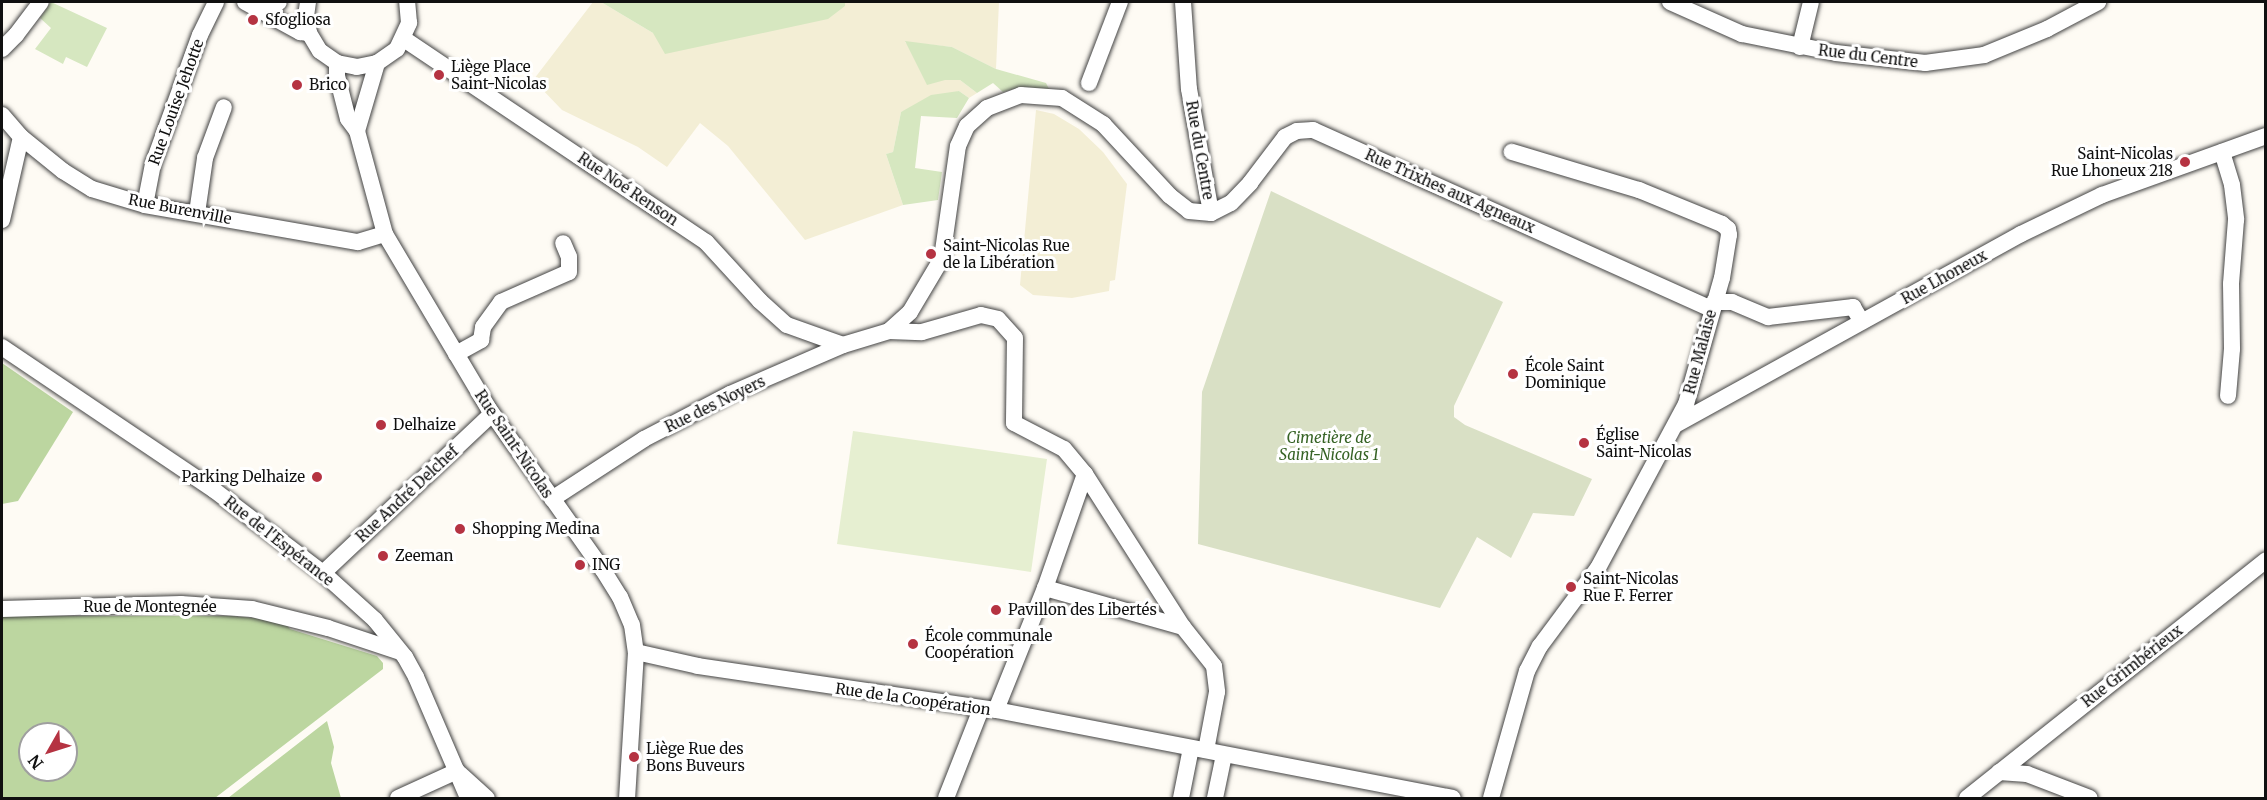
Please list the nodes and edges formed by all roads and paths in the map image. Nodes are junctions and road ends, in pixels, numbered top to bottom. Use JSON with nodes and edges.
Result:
{"nodes":[{"id":1,"x":41,"y":2,"type":"edge"},
{"id":2,"x":216,"y":2,"type":"edge"},
{"id":3,"x":245,"y":2,"type":"edge"},
{"id":4,"x":279,"y":2,"type":"edge"},
{"id":5,"x":308,"y":2,"type":"edge"},
{"id":6,"x":407,"y":2,"type":"edge"},
{"id":7,"x":1120,"y":2,"type":"edge"},
{"id":8,"x":1183,"y":2,"type":"edge"},
{"id":9,"x":1670,"y":2,"type":"edge"},
{"id":10,"x":1811,"y":2,"type":"edge"},
{"id":11,"x":2098,"y":2,"type":"edge"},
{"id":12,"x":263,"y":11,"type":"junction"},
{"id":13,"x":309,"y":33,"type":"junction"},
{"id":14,"x":404,"y":39,"type":"junction"},
{"id":15,"x":1800,"y":47,"type":"junction"},
{"id":16,"x":2,"y":49,"type":"edge"},
{"id":17,"x":337,"y":63,"type":"junction"},
{"id":18,"x":377,"y":63,"type":"junction"},
{"id":19,"x":1089,"y":83,"type":"dead end"},
{"id":20,"x":224,"y":107,"type":"dead end"},
{"id":21,"x":2,"y":115,"type":"edge"},
{"id":22,"x":357,"y":130,"type":"junction"},
{"id":23,"x":2265,"y":136,"type":"edge"},
{"id":24,"x":21,"y":137,"type":"junction"},
{"id":25,"x":1512,"y":152,"type":"dead end"},
{"id":26,"x":2222,"y":152,"type":"junction"},
{"id":27,"x":145,"y":205,"type":"junction"},
{"id":28,"x":197,"y":213,"type":"junction"},
{"id":29,"x":1211,"y":213,"type":"junction"},
{"id":30,"x":2,"y":220,"type":"edge"},
{"id":31,"x":385,"y":234,"type":"junction"},
{"id":32,"x":563,"y":243,"type":"dead end"},
{"id":33,"x":1713,"y":305,"type":"junction"},
{"id":34,"x":1862,"y":322,"type":"junction"},
{"id":35,"x":889,"y":331,"type":"junction"},
{"id":36,"x":843,"y":345,"type":"junction"},
{"id":37,"x":2,"y":347,"type":"edge"},
{"id":38,"x":456,"y":354,"type":"junction"},
{"id":39,"x":2228,"y":396,"type":"dead end"},
{"id":40,"x":492,"y":414,"type":"junction"},
{"id":41,"x":1677,"y":424,"type":"junction"},
{"id":42,"x":1085,"y":474,"type":"junction"},
{"id":43,"x":554,"y":503,"type":"junction"},
{"id":44,"x":2265,"y":561,"type":"edge"},
{"id":45,"x":323,"y":573,"type":"junction"},
{"id":46,"x":1045,"y":588,"type":"junction"},
{"id":47,"x":2,"y":609,"type":"edge"},
{"id":48,"x":1183,"y":627,"type":"junction"},
{"id":49,"x":400,"y":652,"type":"junction"},
{"id":50,"x":636,"y":652,"type":"junction"},
{"id":51,"x":989,"y":710,"type":"junction"},
{"id":52,"x":1198,"y":749,"type":"junction"},
{"id":53,"x":1224,"y":755,"type":"junction"},
{"id":54,"x":457,"y":771,"type":"junction"},
{"id":55,"x":1998,"y":772,"type":"junction"},
{"id":56,"x":398,"y":798,"type":"edge"},
{"id":57,"x":468,"y":798,"type":"edge"},
{"id":58,"x":487,"y":798,"type":"edge"},
{"id":59,"x":627,"y":798,"type":"edge"},
{"id":60,"x":946,"y":798,"type":"edge"},
{"id":61,"x":1180,"y":798,"type":"edge"},
{"id":62,"x":1215,"y":798,"type":"edge"},
{"id":63,"x":1453,"y":798,"type":"edge"},
{"id":64,"x":1491,"y":798,"type":"edge"},
{"id":65,"x":1967,"y":798,"type":"edge"},
{"id":66,"x":2090,"y":798,"type":"edge"}],
"edges":[{"from":1,"to":16,"type":"street"},
{"from":2,"to":27,"type":"street","name":"Rue Louise Jehotte"},
{"from":3,"to":12,"type":"street"},
{"from":4,"to":12,"type":"street"},
{"from":5,"to":13,"type":"street"},
{"from":6,"to":14,"type":"street"},
{"from":7,"to":19,"type":"street"},
{"from":8,"to":29,"type":"street","name":"Rue du Centre"},
{"from":9,"to":15,"type":"street","name":"Rue du Centre"},
{"from":10,"to":15,"type":"street"},
{"from":11,"to":15,"type":"street","name":"Rue du Centre"},
{"from":12,"to":13,"type":"street"},
{"from":13,"to":17,"type":"street"},
{"from":14,"to":18,"type":"street"},
{"from":14,"to":36,"type":"street","name":"Rue Noé Renson"},
{"from":17,"to":18,"type":"street"},
{"from":17,"to":22,"type":"street","name":"Rue Saint-Nicolas"},
{"from":18,"to":22,"type":"street","name":"Rue Saint-Nicolas"},
{"from":20,"to":28,"type":"street"},
{"from":21,"to":24,"type":"street","name":"Rue Burenville"},
{"from":22,"to":31,"type":"street","name":"Rue Saint-Nicolas"},
{"from":23,"to":26,"type":"street","name":"Rue Lhoneux"},
{"from":24,"to":27,"type":"street","name":"Rue Burenville"},
{"from":24,"to":30,"type":"street"},
{"from":25,"to":33,"type":"street","name":"Rue Malaise"},
{"from":26,"to":34,"type":"street","name":"Rue Lhoneux"},
{"from":26,"to":39,"type":"street"},
{"from":27,"to":28,"type":"street","name":"Rue Burenville"},
{"from":28,"to":31,"type":"street","name":"Rue Burenville"},
{"from":29,"to":33,"type":"street","name":"Rue Trixhes aux Agneaux"},
{"from":29,"to":35,"type":"street","name":"Rue du Centre"},
{"from":31,"to":38,"type":"street","name":"Rue Saint-Nicolas"},
{"from":32,"to":38,"type":"street"},
{"from":33,"to":34,"type":"street","name":"Rue Trixhes aux Agneaux"},
{"from":33,"to":41,"type":"street","name":"Rue Malaise"},
{"from":34,"to":41,"type":"street","name":"Rue Lhoneux"},
{"from":35,"to":36,"type":"street","name":"Rue des Noyers"},
{"from":35,"to":42,"type":"street"},
{"from":36,"to":43,"type":"street","name":"Rue des Noyers"},
{"from":37,"to":45,"type":"street","name":"Rue de l'Espérance"},
{"from":38,"to":40,"type":"street","name":"Rue Saint-Nicolas"},
{"from":40,"to":43,"type":"street","name":"Rue Saint-Nicolas"},
{"from":40,"to":45,"type":"street","name":"Rue André Delchef"},
{"from":41,"to":64,"type":"street","name":"Rue Malaise"},
{"from":42,"to":46,"type":"street"},
{"from":42,"to":48,"type":"street"},
{"from":43,"to":50,"type":"street","name":"Rue Saint-Nicolas"},
{"from":44,"to":55,"type":"street","name":"Rue Grimbérieux"},
{"from":45,"to":49,"type":"street","name":"Rue de l'Espérance"},
{"from":46,"to":48,"type":"street"},
{"from":46,"to":51,"type":"street"},
{"from":47,"to":49,"type":"street","name":"Rue de Montegnée"},
{"from":48,"to":52,"type":"street"},
{"from":49,"to":54,"type":"street","name":"Rue de l'Espérance"},
{"from":50,"to":51,"type":"street","name":"Rue de la Coopération"},
{"from":50,"to":59,"type":"street","name":"Rue Saint-Nicolas"},
{"from":51,"to":52,"type":"street","name":"Rue de la Coopération"},
{"from":51,"to":60,"type":"street"},
{"from":52,"to":53,"type":"street","name":"Rue de la Coopération"},
{"from":52,"to":61,"type":"street"},
{"from":53,"to":62,"type":"street"},
{"from":53,"to":63,"type":"street","name":"Rue de la Coopération"},
{"from":54,"to":56,"type":"street"},
{"from":54,"to":57,"type":"street"},
{"from":54,"to":58,"type":"street","name":"Rue de l'Espérance"},
{"from":55,"to":65,"type":"street","name":"Rue Grimbérieux"},
{"from":55,"to":66,"type":"street"}]}
